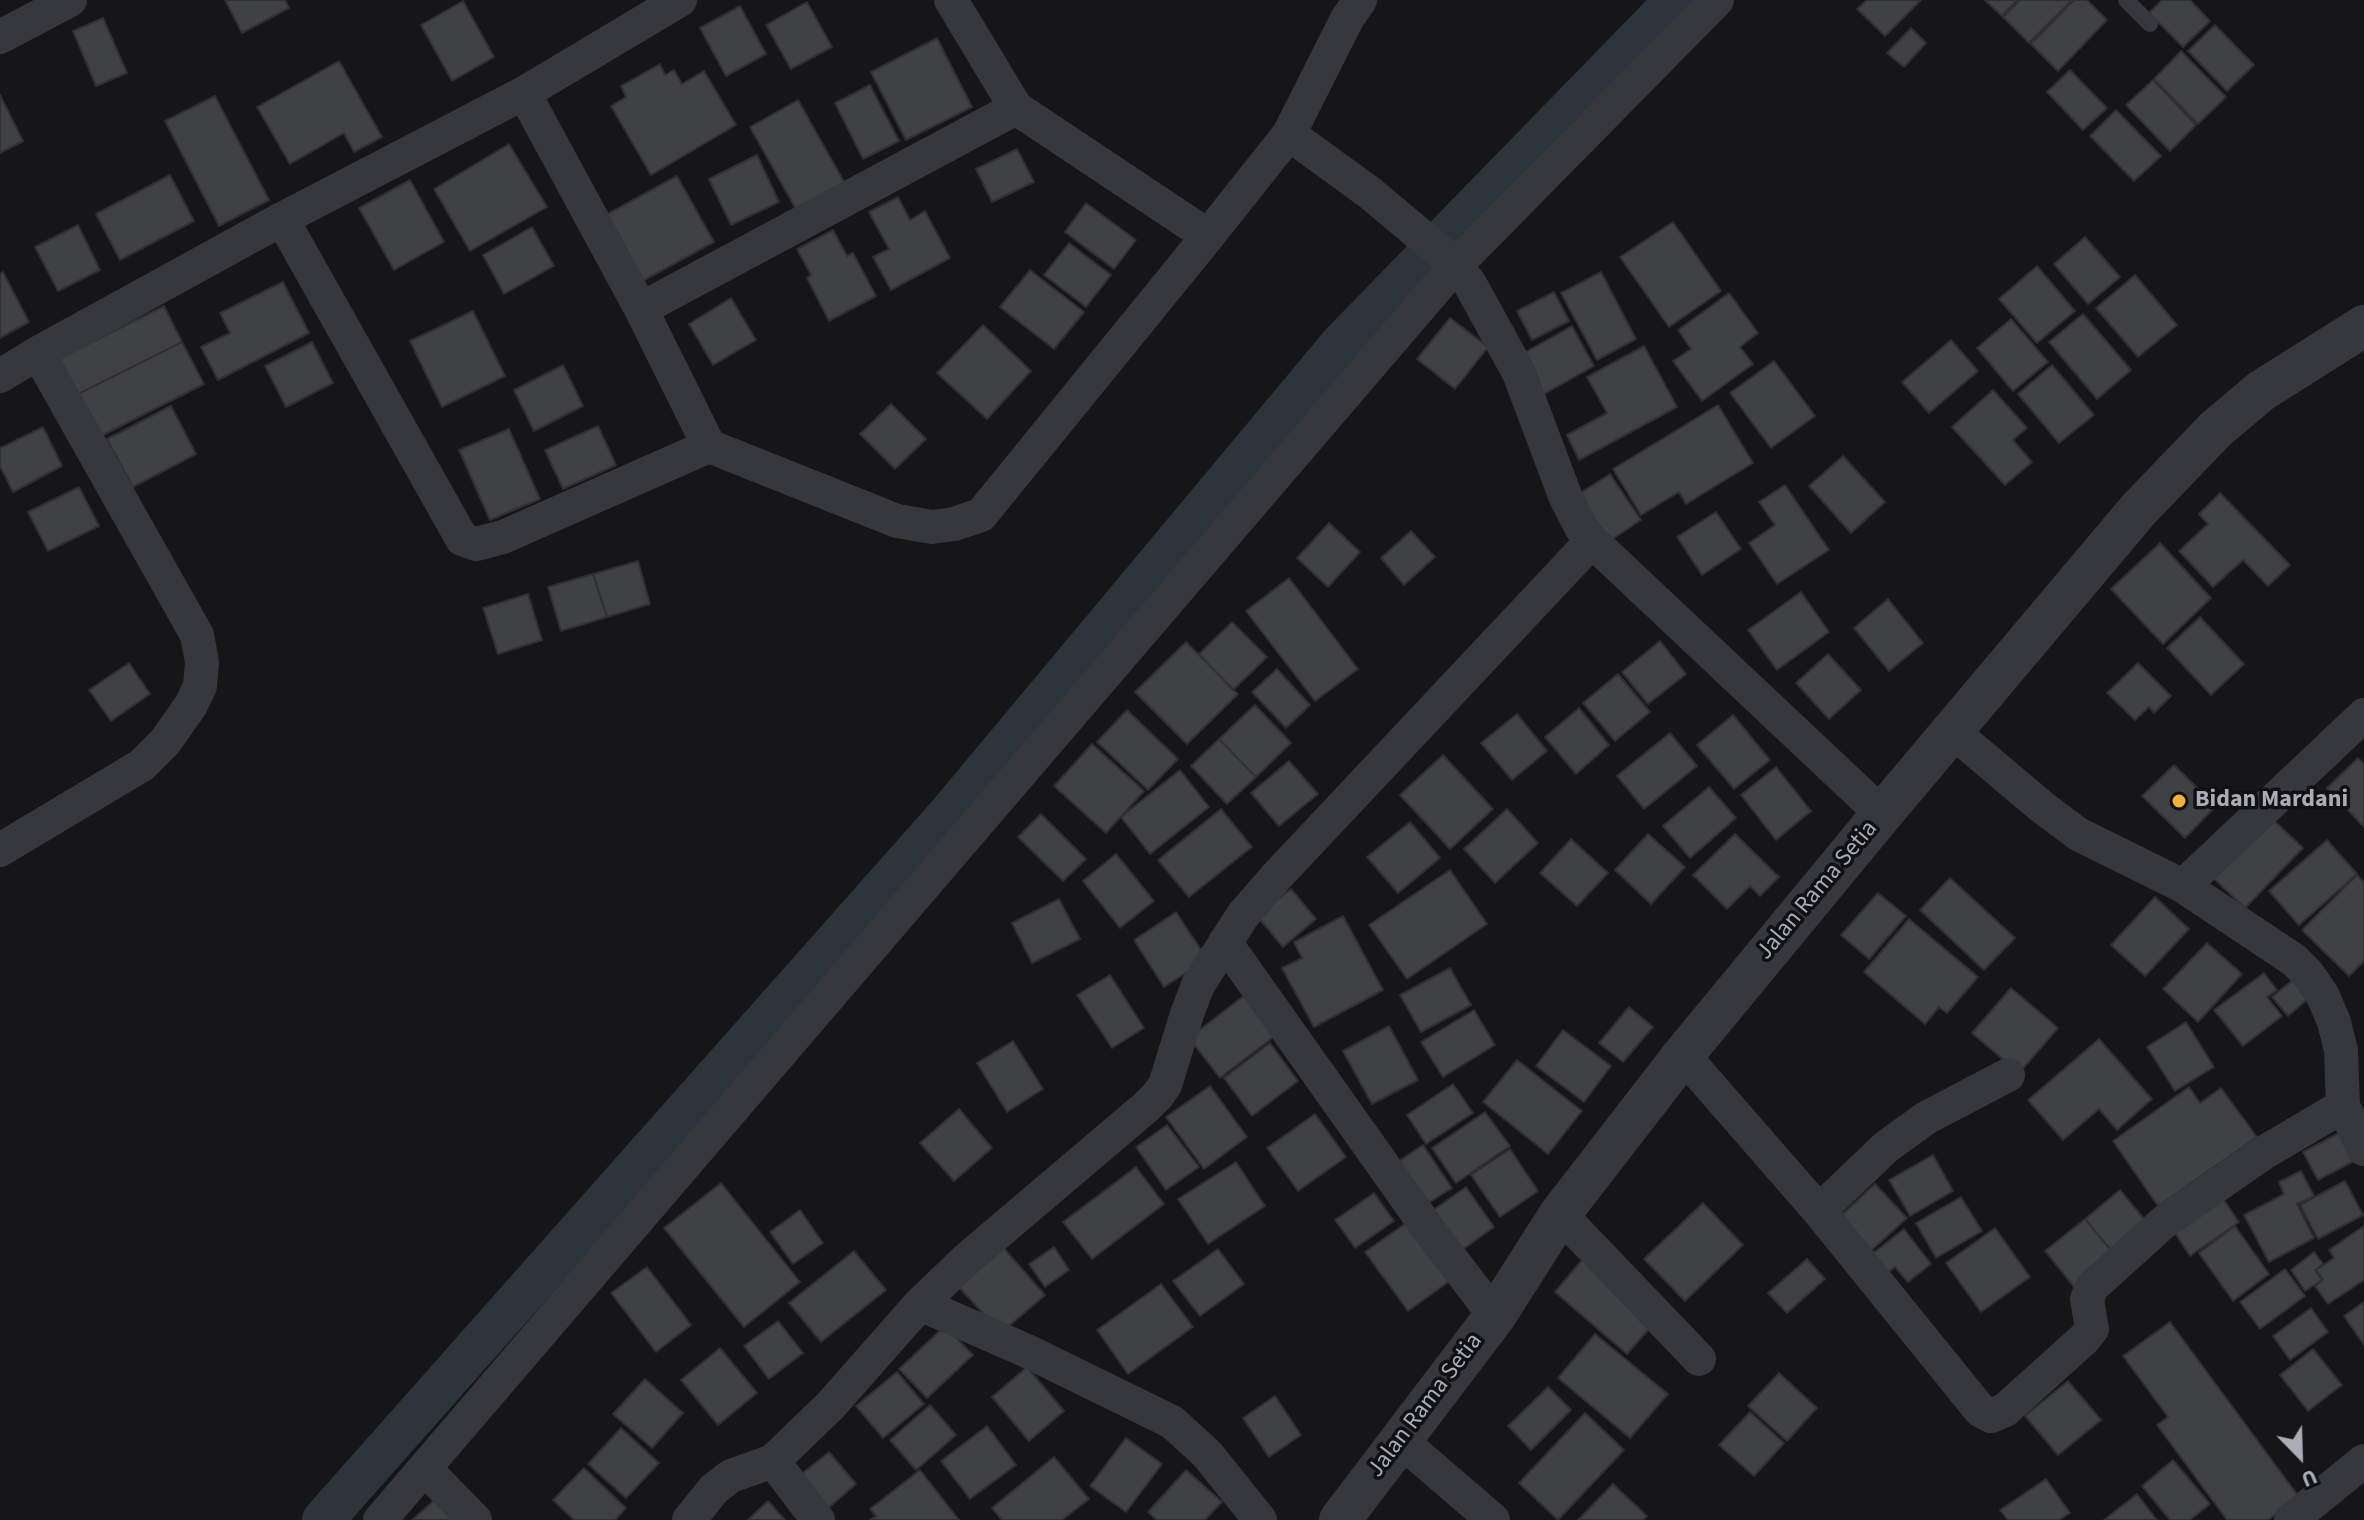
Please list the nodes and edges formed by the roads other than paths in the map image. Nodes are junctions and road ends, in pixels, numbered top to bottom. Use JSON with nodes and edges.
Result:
{"nodes":[{"id":1,"x":70,"y":0,"type":"edge"},
{"id":2,"x":680,"y":0,"type":"edge"},
{"id":3,"x":951,"y":0,"type":"edge"},
{"id":4,"x":1360,"y":0,"type":"edge"},
{"id":5,"x":1717,"y":0,"type":"edge"},
{"id":6,"x":2126,"y":0,"type":"edge"},
{"id":7,"x":2150,"y":24,"type":"dead end"},
{"id":8,"x":0,"y":37,"type":"edge"},
{"id":9,"x":524,"y":93,"type":"junction"},
{"id":10,"x":1016,"y":108,"type":"junction"},
{"id":11,"x":1289,"y":134,"type":"junction"},
{"id":12,"x":282,"y":219,"type":"junction"},
{"id":13,"x":1208,"y":236,"type":"junction"},
{"id":14,"x":1451,"y":261,"type":"junction"},
{"id":15,"x":641,"y":309,"type":"junction"},
{"id":16,"x":2364,"y":326,"type":"edge"},
{"id":17,"x":38,"y":353,"type":"junction"},
{"id":18,"x":0,"y":376,"type":"edge"},
{"id":19,"x":709,"y":446,"type":"junction"},
{"id":20,"x":1592,"y":541,"type":"junction"},
{"id":21,"x":2364,"y":715,"type":"edge"},
{"id":22,"x":1952,"y":731,"type":"junction"},
{"id":23,"x":1882,"y":814,"type":"junction"},
{"id":24,"x":0,"y":850,"type":"edge"},
{"id":25,"x":2183,"y":886,"type":"junction"},
{"id":26,"x":1225,"y":942,"type":"junction"},
{"id":27,"x":2353,"y":1044,"type":"edge"},
{"id":28,"x":1683,"y":1055,"type":"junction"},
{"id":29,"x":2008,"y":1075,"type":"dead end"},
{"id":30,"x":2343,"y":1106,"type":"junction"},
{"id":31,"x":2364,"y":1149,"type":"edge"},
{"id":32,"x":1819,"y":1211,"type":"junction"},
{"id":33,"x":1560,"y":1214,"type":"junction"},
{"id":34,"x":920,"y":1304,"type":"junction"},
{"id":35,"x":1495,"y":1316,"type":"junction"},
{"id":36,"x":1699,"y":1359,"type":"dead end"},
{"id":37,"x":1400,"y":1440,"type":"junction"},
{"id":38,"x":773,"y":1461,"type":"junction"},
{"id":39,"x":2364,"y":1461,"type":"edge"},
{"id":40,"x":425,"y":1469,"type":"junction"},
{"id":41,"x":380,"y":1520,"type":"edge"},
{"id":42,"x":475,"y":1520,"type":"edge"},
{"id":43,"x":689,"y":1520,"type":"edge"},
{"id":44,"x":818,"y":1520,"type":"edge"},
{"id":45,"x":1260,"y":1520,"type":"edge"},
{"id":46,"x":1340,"y":1520,"type":"edge"},
{"id":47,"x":1493,"y":1520,"type":"edge"},
{"id":48,"x":2291,"y":1520,"type":"edge"}],
"edges":[{"from":1,"to":8,"type":"street"},
{"from":2,"to":9,"type":"street"},
{"from":3,"to":10,"type":"street"},
{"from":4,"to":11,"type":"street"},
{"from":5,"to":14,"type":"street"},
{"from":6,"to":7,"type":"lane"},
{"from":9,"to":12,"type":"street"},
{"from":9,"to":15,"type":"street"},
{"from":10,"to":13,"type":"street"},
{"from":10,"to":15,"type":"street"},
{"from":11,"to":13,"type":"street"},
{"from":11,"to":14,"type":"street"},
{"from":12,"to":17,"type":"street"},
{"from":12,"to":19,"type":"street"},
{"from":13,"to":19,"type":"street"},
{"from":14,"to":20,"type":"street"},
{"from":14,"to":40,"type":"street"},
{"from":15,"to":19,"type":"street"},
{"from":16,"to":22,"type":"street","name":"Jalan Rama Setia"},
{"from":17,"to":18,"type":"street"},
{"from":17,"to":24,"type":"street"},
{"from":20,"to":23,"type":"street"},
{"from":20,"to":26,"type":"street"},
{"from":21,"to":25,"type":"street"},
{"from":22,"to":23,"type":"street","name":"Jalan Rama Setia"},
{"from":22,"to":25,"type":"street"},
{"from":23,"to":28,"type":"street","name":"Jalan Rama Setia"},
{"from":25,"to":27,"type":"street"},
{"from":26,"to":34,"type":"street"},
{"from":26,"to":35,"type":"street"},
{"from":27,"to":30,"type":"street"},
{"from":28,"to":32,"type":"street"},
{"from":28,"to":33,"type":"street","name":"Jalan Rama Setia"},
{"from":29,"to":32,"type":"street"},
{"from":30,"to":31,"type":"street"},
{"from":30,"to":32,"type":"street"},
{"from":33,"to":35,"type":"street","name":"Jalan Rama Setia"},
{"from":33,"to":36,"type":"street"},
{"from":34,"to":38,"type":"street"},
{"from":34,"to":45,"type":"street"},
{"from":35,"to":37,"type":"street","name":"Jalan Rama Setia"},
{"from":37,"to":46,"type":"street","name":"Jalan Rama Setia"},
{"from":37,"to":47,"type":"street"},
{"from":38,"to":43,"type":"street"},
{"from":38,"to":44,"type":"street"},
{"from":39,"to":48,"type":"street"},
{"from":40,"to":41,"type":"street"},
{"from":40,"to":42,"type":"street"}]}
